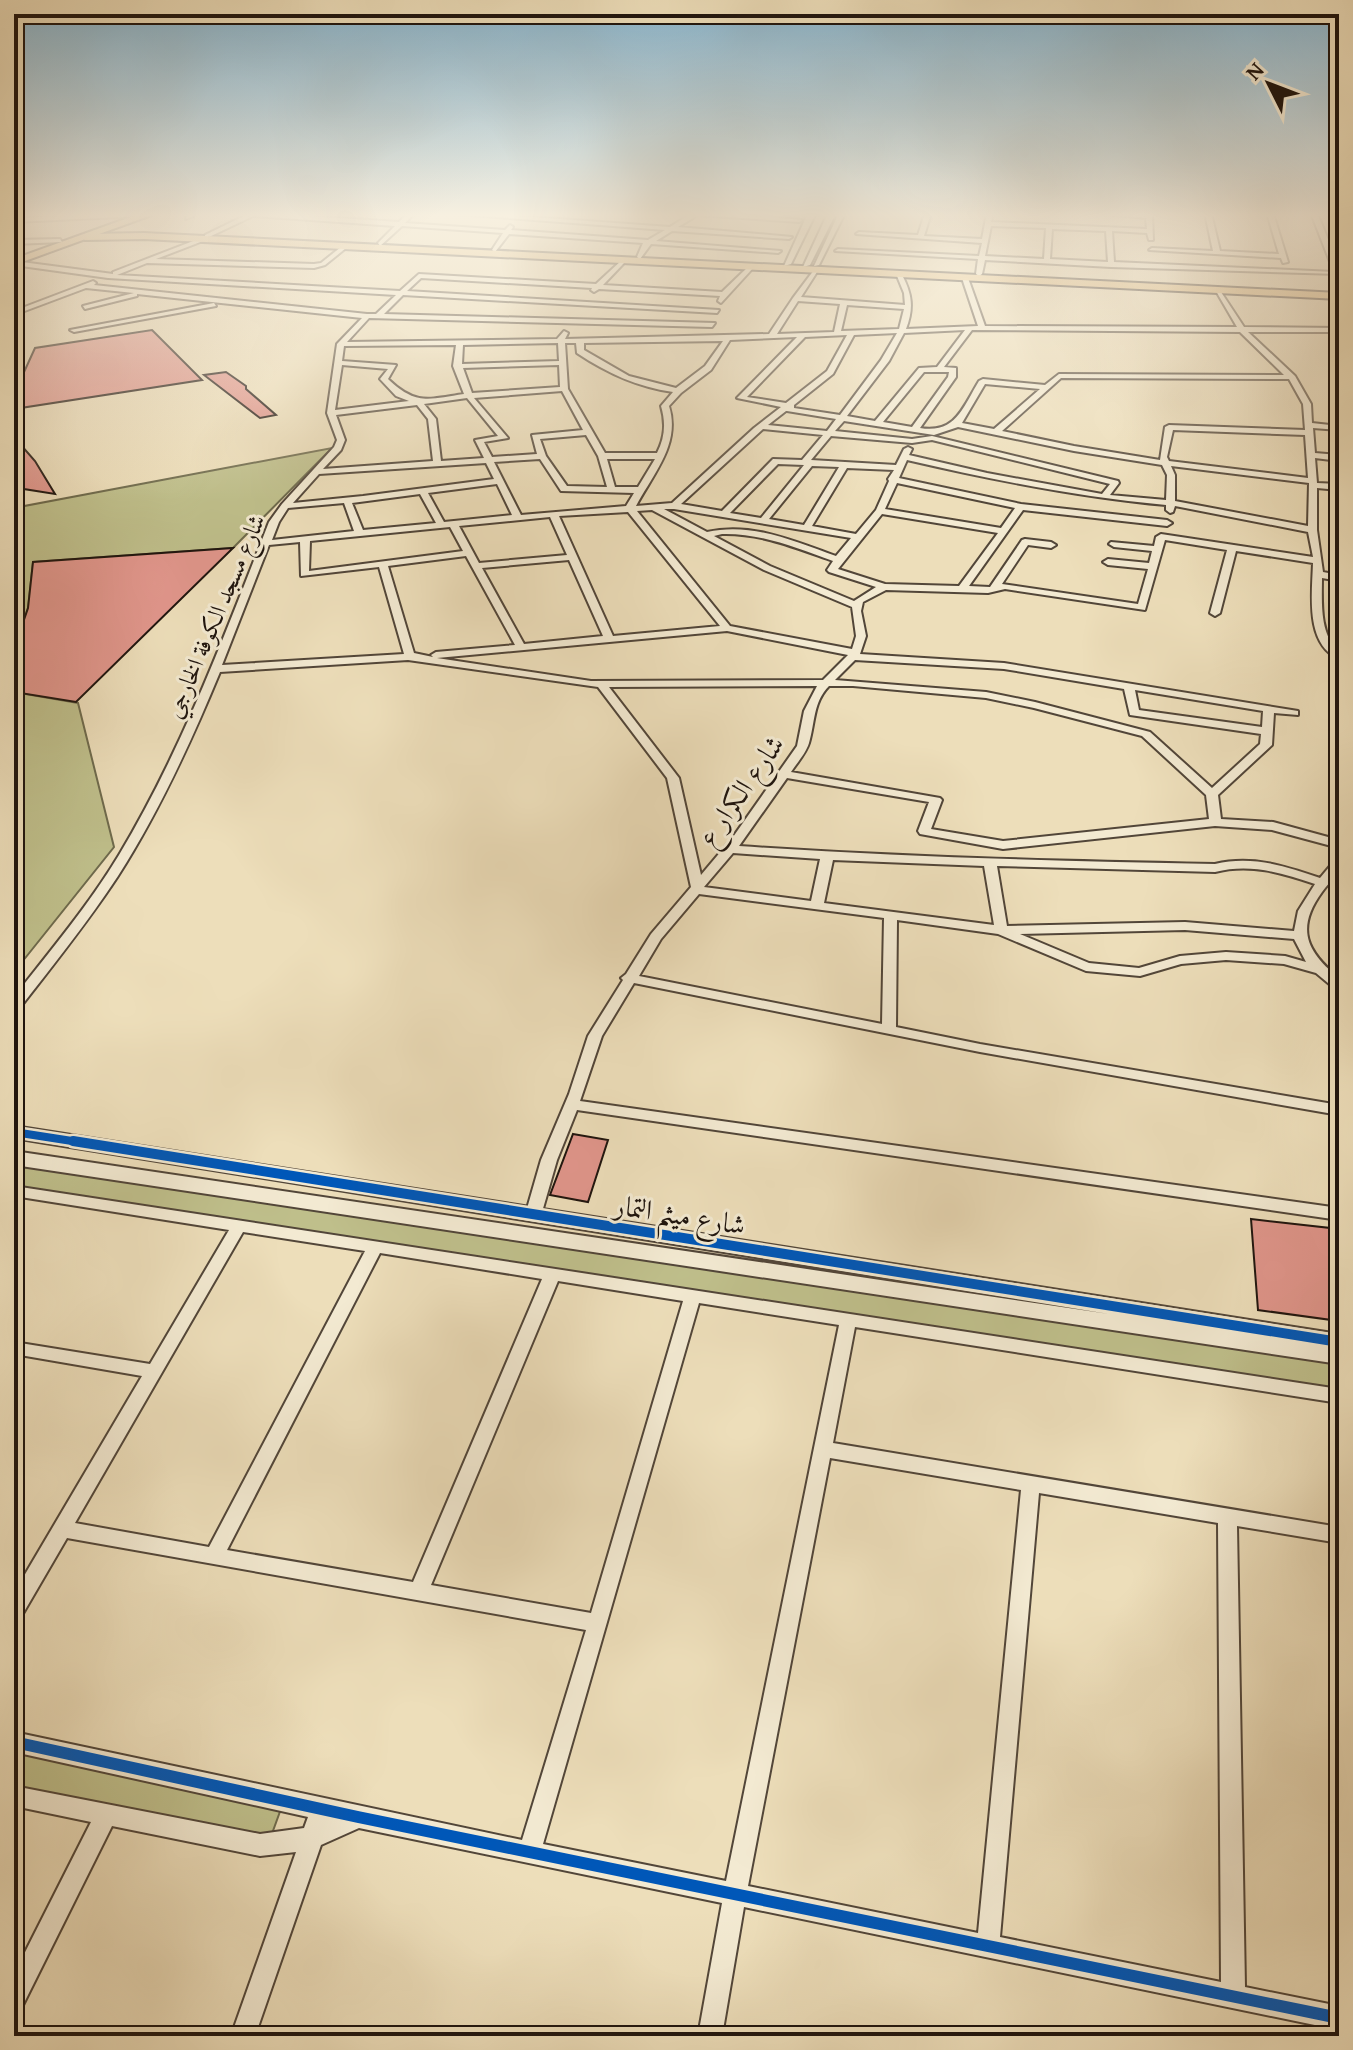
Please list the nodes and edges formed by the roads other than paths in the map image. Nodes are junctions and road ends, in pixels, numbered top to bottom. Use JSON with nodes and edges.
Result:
{"nodes":[{"id":1,"x":30,"y":309,"type":"edge"},
{"id":2,"x":193,"y":309,"type":"edge"},
{"id":3,"x":298,"y":309,"type":"edge"},
{"id":4,"x":382,"y":309,"type":"edge"},
{"id":5,"x":577,"y":309,"type":"edge"},
{"id":6,"x":677,"y":309,"type":"edge"},
{"id":7,"x":789,"y":309,"type":"edge"},
{"id":8,"x":843,"y":309,"type":"edge"},
{"id":9,"x":908,"y":309,"type":"edge"},
{"id":10,"x":975,"y":309,"type":"edge"},
{"id":11,"x":1230,"y":309,"type":"edge"},
{"id":12,"x":717,"y":311,"type":"joint"},
{"id":13,"x":14,"y":313,"type":"edge"},
{"id":14,"x":373,"y":316,"type":"junction"},
{"id":15,"x":569,"y":321,"type":"junction"},
{"id":16,"x":712,"y":325,"type":"junction"},
{"id":17,"x":970,"y":328,"type":"junction"},
{"id":18,"x":982,"y":328,"type":"junction"},
{"id":19,"x":74,"y":330,"type":"dead end"},
{"id":20,"x":1339,"y":330,"type":"edge"},
{"id":21,"x":903,"y":331,"type":"junction"},
{"id":22,"x":1243,"y":331,"type":"junction"},
{"id":23,"x":851,"y":334,"type":"junction"},
{"id":24,"x":837,"y":335,"type":"junction"},
{"id":25,"x":802,"y":336,"type":"junction"},
{"id":26,"x":771,"y":337,"type":"junction"},
{"id":27,"x":728,"y":338,"type":"junction"},
{"id":28,"x":561,"y":339,"type":"junction"},
{"id":29,"x":580,"y":339,"type":"junction"},
{"id":30,"x":707,"y":339,"type":"junction"},
{"id":31,"x":460,"y":341,"type":"junction"},
{"id":32,"x":341,"y":344,"type":"junction"},
{"id":33,"x":339,"y":363,"type":"junction"},
{"id":34,"x":562,"y":363,"type":"junction"},
{"id":35,"x":508,"y":365,"type":"junction"},
{"id":36,"x":457,"y":366,"type":"junction"},
{"id":37,"x":939,"y":369,"type":"junction"},
{"id":38,"x":1291,"y":377,"type":"junction"},
{"id":39,"x":1046,"y":387,"type":"junction"},
{"id":40,"x":564,"y":389,"type":"junction"},
{"id":41,"x":678,"y":391,"type":"junction"},
{"id":42,"x":514,"y":392,"type":"junction"},
{"id":43,"x":468,"y":396,"type":"junction"},
{"id":44,"x":419,"y":402,"type":"junction"},
{"id":45,"x":789,"y":407,"type":"junction"},
{"id":46,"x":331,"y":413,"type":"junction"},
{"id":47,"x":844,"y":417,"type":"junction"},
{"id":48,"x":878,"y":423,"type":"junction"},
{"id":49,"x":957,"y":424,"type":"junction"},
{"id":50,"x":762,"y":427,"type":"junction"},
{"id":51,"x":1339,"y":428,"type":"edge"},
{"id":52,"x":915,"y":429,"type":"junction"},
{"id":53,"x":1309,"y":429,"type":"junction"},
{"id":54,"x":589,"y":432,"type":"junction"},
{"id":55,"x":996,"y":432,"type":"junction"},
{"id":56,"x":828,"y":434,"type":"junction"},
{"id":57,"x":933,"y":435,"type":"junction"},
{"id":58,"x":912,"y":441,"type":"junction"},
{"id":59,"x":1311,"y":455,"type":"junction"},
{"id":60,"x":542,"y":456,"type":"junction"},
{"id":61,"x":602,"y":456,"type":"junction"},
{"id":62,"x":660,"y":456,"type":"junction"},
{"id":63,"x":906,"y":457,"type":"junction"},
{"id":64,"x":1339,"y":458,"type":"edge"},
{"id":65,"x":488,"y":459,"type":"junction"},
{"id":66,"x":437,"y":463,"type":"junction"},
{"id":67,"x":807,"y":463,"type":"junction"},
{"id":68,"x":844,"y":465,"type":"junction"},
{"id":69,"x":1167,"y":465,"type":"junction"},
{"id":70,"x":901,"y":468,"type":"junction"},
{"id":71,"x":317,"y":472,"type":"junction"},
{"id":72,"x":892,"y":479,"type":"junction"},
{"id":73,"x":499,"y":481,"type":"junction"},
{"id":74,"x":1313,"y":483,"type":"junction"},
{"id":75,"x":611,"y":487,"type":"junction"},
{"id":76,"x":1339,"y":487,"type":"edge"},
{"id":77,"x":639,"y":490,"type":"junction"},
{"id":78,"x":423,"y":491,"type":"junction"},
{"id":79,"x":1104,"y":497,"type":"junction"},
{"id":80,"x":347,"y":500,"type":"junction"},
{"id":81,"x":1172,"y":503,"type":"junction"},
{"id":82,"x":285,"y":506,"type":"junction"},
{"id":83,"x":674,"y":506,"type":"junction"},
{"id":84,"x":654,"y":507,"type":"junction"},
{"id":85,"x":1021,"y":507,"type":"junction"},
{"id":86,"x":630,"y":508,"type":"junction"},
{"id":87,"x":880,"y":511,"type":"junction"},
{"id":88,"x":725,"y":513,"type":"junction"},
{"id":89,"x":553,"y":514,"type":"junction"},
{"id":90,"x":518,"y":518,"type":"junction"},
{"id":91,"x":763,"y":521,"type":"junction"},
{"id":92,"x":1167,"y":523,"type":"junction"},
{"id":93,"x":453,"y":524,"type":"junction"},
{"id":94,"x":442,"y":526,"type":"junction"},
{"id":95,"x":807,"y":528,"type":"junction"},
{"id":96,"x":1312,"y":530,"type":"junction"},
{"id":97,"x":1004,"y":531,"type":"junction"},
{"id":98,"x":360,"y":534,"type":"junction"},
{"id":99,"x":706,"y":535,"type":"junction"},
{"id":100,"x":859,"y":537,"type":"junction"},
{"id":101,"x":1161,"y":537,"type":"junction"},
{"id":102,"x":305,"y":539,"type":"junction"},
{"id":103,"x":265,"y":543,"type":"junction"},
{"id":104,"x":1114,"y":544,"type":"dead end"},
{"id":105,"x":1051,"y":545,"type":"dead end"},
{"id":106,"x":1232,"y":548,"type":"junction"},
{"id":107,"x":1156,"y":549,"type":"junction"},
{"id":108,"x":469,"y":553,"type":"junction"},
{"id":109,"x":572,"y":557,"type":"junction"},
{"id":110,"x":838,"y":560,"type":"junction"},
{"id":111,"x":1108,"y":562,"type":"dead end"},
{"id":112,"x":383,"y":565,"type":"junction"},
{"id":113,"x":476,"y":566,"type":"junction"},
{"id":114,"x":1151,"y":566,"type":"junction"},
{"id":115,"x":1318,"y":568,"type":"junction"},
{"id":116,"x":1339,"y":578,"type":"edge"},
{"id":117,"x":884,"y":587,"type":"junction"},
{"id":118,"x":994,"y":588,"type":"junction"},
{"id":119,"x":962,"y":589,"type":"junction"},
{"id":120,"x":856,"y":605,"type":"junction"},
{"id":121,"x":1215,"y":613,"type":"dead end"},
{"id":122,"x":727,"y":628,"type":"junction"},
{"id":123,"x":609,"y":638,"type":"junction"},
{"id":124,"x":521,"y":647,"type":"junction"},
{"id":125,"x":854,"y":655,"type":"junction"},
{"id":126,"x":1339,"y":656,"type":"edge"},
{"id":127,"x":410,"y":657,"type":"junction"},
{"id":128,"x":945,"y":663,"type":"junction"},
{"id":129,"x":216,"y":669,"type":"junction"},
{"id":130,"x":601,"y":684,"type":"junction"},
{"id":131,"x":823,"y":684,"type":"junction"},
{"id":132,"x":1129,"y":685,"type":"junction"},
{"id":133,"x":949,"y":691,"type":"junction"},
{"id":134,"x":1269,"y":709,"type":"junction"},
{"id":135,"x":1294,"y":713,"type":"dead end"},
{"id":136,"x":1267,"y":731,"type":"junction"},
{"id":137,"x":785,"y":774,"type":"junction"},
{"id":138,"x":1212,"y":794,"type":"junction"},
{"id":139,"x":1215,"y":822,"type":"junction"},
{"id":140,"x":1339,"y":844,"type":"edge"},
{"id":141,"x":730,"y":849,"type":"junction"},
{"id":142,"x":827,"y":857,"type":"junction"},
{"id":143,"x":990,"y":863,"type":"junction"},
{"id":144,"x":1339,"y":863,"type":"edge"},
{"id":145,"x":1329,"y":879,"type":"edge"},
{"id":146,"x":698,"y":890,"type":"junction"},
{"id":147,"x":817,"y":904,"type":"junction"},
{"id":148,"x":891,"y":915,"type":"junction"},
{"id":149,"x":1001,"y":930,"type":"junction"},
{"id":150,"x":1301,"y":936,"type":"junction"},
{"id":151,"x":1317,"y":969,"type":"junction"},
{"id":152,"x":628,"y":978,"type":"junction"},
{"id":153,"x":1339,"y":985,"type":"edge"},
{"id":154,"x":14,"y":1006,"type":"edge"},
{"id":155,"x":889,"y":1029,"type":"junction"},
{"id":156,"x":572,"y":1105,"type":"junction"},
{"id":157,"x":1339,"y":1110,"type":"edge"},
{"id":158,"x":14,"y":1132,"type":"edge"},
{"id":159,"x":14,"y":1158,"type":"edge"},
{"id":160,"x":14,"y":1191,"type":"edge"},
{"id":161,"x":534,"y":1212,"type":"junction"},
{"id":162,"x":1339,"y":1214,"type":"edge"},
{"id":163,"x":239,"y":1226,"type":"junction"},
{"id":164,"x":375,"y":1247,"type":"junction"},
{"id":165,"x":552,"y":1275,"type":"junction"},
{"id":166,"x":692,"y":1297,"type":"junction"},
{"id":167,"x":848,"y":1320,"type":"junction"},
{"id":168,"x":1339,"y":1342,"type":"edge"},
{"id":169,"x":14,"y":1348,"type":"edge"},
{"id":170,"x":1339,"y":1356,"type":"edge"},
{"id":171,"x":154,"y":1371,"type":"junction"},
{"id":172,"x":1339,"y":1396,"type":"edge"},
{"id":173,"x":822,"y":1449,"type":"junction"},
{"id":174,"x":1031,"y":1484,"type":"junction"},
{"id":175,"x":1227,"y":1516,"type":"junction"},
{"id":176,"x":63,"y":1529,"type":"junction"},
{"id":177,"x":1339,"y":1535,"type":"edge"},
{"id":178,"x":214,"y":1556,"type":"junction"},
{"id":179,"x":419,"y":1591,"type":"junction"},
{"id":180,"x":14,"y":1611,"type":"edge"},
{"id":181,"x":598,"y":1623,"type":"junction"},
{"id":182,"x":14,"y":1742,"type":"edge"},
{"id":183,"x":14,"y":1796,"type":"edge"},
{"id":184,"x":322,"y":1809,"type":"junction"},
{"id":185,"x":106,"y":1815,"type":"junction"},
{"id":186,"x":358,"y":1817,"type":"junction"},
{"id":187,"x":311,"y":1838,"type":"junction"},
{"id":188,"x":530,"y":1850,"type":"junction"},
{"id":189,"x":735,"y":1893,"type":"junction"},
{"id":190,"x":988,"y":1947,"type":"junction"},
{"id":191,"x":1233,"y":1998,"type":"junction"},
{"id":192,"x":14,"y":1999,"type":"edge"},
{"id":193,"x":1339,"y":2018,"type":"edge"},
{"id":194,"x":243,"y":2036,"type":"edge"},
{"id":195,"x":710,"y":2036,"type":"edge"}],
"edges":[{"from":1,"to":13,"type":"street"},
{"from":2,"to":19,"type":"street"},
{"from":3,"to":14,"type":"street"},
{"from":4,"to":14,"type":"street"},
{"from":5,"to":15,"type":"street"},
{"from":6,"to":12,"type":"street"},
{"from":7,"to":26,"type":"street"},
{"from":8,"to":24,"type":"street"},
{"from":9,"to":21,"type":"street"},
{"from":10,"to":18,"type":"street"},
{"from":11,"to":22,"type":"street"},
{"from":12,"to":16,"type":"street"},
{"from":14,"to":15,"type":"street"},
{"from":14,"to":32,"type":"street"},
{"from":15,"to":16,"type":"street"},
{"from":15,"to":28,"type":"street"},
{"from":16,"to":30,"type":"street"},
{"from":17,"to":18,"type":"street"},
{"from":17,"to":21,"type":"street"},
{"from":17,"to":37,"type":"street"},
{"from":18,"to":22,"type":"street"},
{"from":20,"to":22,"type":"street"},
{"from":21,"to":23,"type":"street"},
{"from":21,"to":47,"type":"street"},
{"from":22,"to":38,"type":"street"},
{"from":23,"to":24,"type":"street"},
{"from":23,"to":45,"type":"street"},
{"from":24,"to":25,"type":"street"},
{"from":25,"to":26,"type":"street"},
{"from":25,"to":45,"type":"street"},
{"from":26,"to":27,"type":"street"},
{"from":27,"to":30,"type":"street"},
{"from":27,"to":41,"type":"street"},
{"from":28,"to":29,"type":"street"},
{"from":28,"to":31,"type":"street"},
{"from":28,"to":34,"type":"street"},
{"from":29,"to":30,"type":"street"},
{"from":29,"to":41,"type":"street"},
{"from":31,"to":32,"type":"street"},
{"from":31,"to":36,"type":"street"},
{"from":32,"to":33,"type":"street","name":"شارع مسجد الكوفة الخارجي"},
{"from":33,"to":44,"type":"street"},
{"from":33,"to":46,"type":"street","name":"شارع مسجد الكوفة الخارجي"},
{"from":34,"to":35,"type":"street"},
{"from":34,"to":40,"type":"street"},
{"from":35,"to":36,"type":"street"},
{"from":35,"to":42,"type":"street"},
{"from":36,"to":43,"type":"street"},
{"from":37,"to":48,"type":"street"},
{"from":37,"to":52,"type":"street"},
{"from":38,"to":39,"type":"street"},
{"from":38,"to":53,"type":"street"},
{"from":39,"to":49,"type":"street"},
{"from":39,"to":55,"type":"street"},
{"from":40,"to":42,"type":"street"},
{"from":40,"to":54,"type":"street"},
{"from":41,"to":62,"type":"street"},
{"from":42,"to":43,"type":"street"},
{"from":43,"to":44,"type":"street"},
{"from":43,"to":65,"type":"street"},
{"from":44,"to":46,"type":"street"},
{"from":44,"to":66,"type":"street"},
{"from":45,"to":47,"type":"street"},
{"from":45,"to":50,"type":"street"},
{"from":46,"to":71,"type":"street","name":"شارع مسجد الكوفة الخارجي"},
{"from":47,"to":48,"type":"street"},
{"from":47,"to":56,"type":"street"},
{"from":48,"to":52,"type":"street"},
{"from":49,"to":55,"type":"street"},
{"from":49,"to":57,"type":"street"},
{"from":50,"to":56,"type":"street"},
{"from":50,"to":83,"type":"street"},
{"from":51,"to":53,"type":"street"},
{"from":52,"to":57,"type":"street"},
{"from":53,"to":59,"type":"street"},
{"from":53,"to":69,"type":"street"},
{"from":54,"to":60,"type":"street"},
{"from":54,"to":61,"type":"street"},
{"from":55,"to":69,"type":"street"},
{"from":56,"to":58,"type":"street"},
{"from":56,"to":67,"type":"street"},
{"from":57,"to":58,"type":"street"},
{"from":57,"to":79,"type":"street"},
{"from":58,"to":63,"type":"street"},
{"from":59,"to":64,"type":"street"},
{"from":59,"to":74,"type":"street"},
{"from":60,"to":65,"type":"street"},
{"from":60,"to":75,"type":"street"},
{"from":61,"to":62,"type":"street"},
{"from":61,"to":75,"type":"street"},
{"from":62,"to":77,"type":"street"},
{"from":63,"to":70,"type":"street"},
{"from":63,"to":79,"type":"street"},
{"from":65,"to":66,"type":"street"},
{"from":65,"to":73,"type":"street"},
{"from":66,"to":71,"type":"street"},
{"from":67,"to":68,"type":"street"},
{"from":67,"to":88,"type":"street"},
{"from":67,"to":91,"type":"street"},
{"from":68,"to":70,"type":"street"},
{"from":68,"to":95,"type":"street"},
{"from":69,"to":74,"type":"street"},
{"from":69,"to":81,"type":"street"},
{"from":70,"to":72,"type":"street"},
{"from":71,"to":82,"type":"street","name":"شارع مسجد الكوفة الخارجي"},
{"from":72,"to":85,"type":"street"},
{"from":72,"to":87,"type":"street"},
{"from":73,"to":78,"type":"street"},
{"from":73,"to":90,"type":"street"},
{"from":74,"to":76,"type":"street"},
{"from":74,"to":96,"type":"street"},
{"from":75,"to":77,"type":"street"},
{"from":77,"to":86,"type":"street"},
{"from":78,"to":80,"type":"street"},
{"from":78,"to":94,"type":"street"},
{"from":79,"to":81,"type":"street"},
{"from":80,"to":82,"type":"street"},
{"from":80,"to":98,"type":"street"},
{"from":81,"to":92,"type":"street"},
{"from":81,"to":96,"type":"street"},
{"from":82,"to":103,"type":"street","name":"شارع مسجد الكوفة الخارجي"},
{"from":83,"to":84,"type":"street"},
{"from":83,"to":88,"type":"street"},
{"from":84,"to":86,"type":"street"},
{"from":84,"to":99,"type":"street"},
{"from":85,"to":92,"type":"street"},
{"from":85,"to":97,"type":"street"},
{"from":86,"to":89,"type":"street"},
{"from":86,"to":122,"type":"street"},
{"from":87,"to":97,"type":"street"},
{"from":87,"to":100,"type":"street"},
{"from":88,"to":91,"type":"street"},
{"from":89,"to":90,"type":"street"},
{"from":89,"to":109,"type":"street"},
{"from":90,"to":93,"type":"street"},
{"from":91,"to":95,"type":"street"},
{"from":92,"to":101,"type":"street"},
{"from":93,"to":94,"type":"street"},
{"from":93,"to":108,"type":"street"},
{"from":94,"to":98,"type":"street"},
{"from":95,"to":100,"type":"street"},
{"from":96,"to":115,"type":"street"},
{"from":97,"to":119,"type":"street"},
{"from":98,"to":102,"type":"street"},
{"from":99,"to":110,"type":"street"},
{"from":99,"to":120,"type":"street"},
{"from":100,"to":110,"type":"street"},
{"from":101,"to":106,"type":"street"},
{"from":101,"to":107,"type":"street"},
{"from":102,"to":103,"type":"street"},
{"from":102,"to":112,"type":"street"},
{"from":103,"to":129,"type":"street","name":"شارع مسجد الكوفة الخارجي"},
{"from":104,"to":107,"type":"street"},
{"from":105,"to":118,"type":"street"},
{"from":106,"to":115,"type":"street"},
{"from":106,"to":121,"type":"street"},
{"from":107,"to":114,"type":"street"},
{"from":108,"to":112,"type":"street"},
{"from":108,"to":113,"type":"street"},
{"from":109,"to":113,"type":"street"},
{"from":109,"to":123,"type":"street"},
{"from":110,"to":117,"type":"street"},
{"from":111,"to":114,"type":"street"},
{"from":112,"to":127,"type":"street"},
{"from":113,"to":124,"type":"street"},
{"from":114,"to":118,"type":"street"},
{"from":115,"to":116,"type":"street"},
{"from":115,"to":126,"type":"street"},
{"from":117,"to":119,"type":"street"},
{"from":117,"to":120,"type":"street"},
{"from":118,"to":119,"type":"street"},
{"from":120,"to":125,"type":"street"},
{"from":122,"to":123,"type":"street"},
{"from":122,"to":125,"type":"street"},
{"from":123,"to":124,"type":"street"},
{"from":124,"to":127,"type":"street"},
{"from":125,"to":128,"type":"street"},
{"from":125,"to":131,"type":"street","name":"شارع الكرار ع"},
{"from":127,"to":129,"type":"street"},
{"from":127,"to":130,"type":"street"},
{"from":128,"to":132,"type":"street"},
{"from":128,"to":133,"type":"street"},
{"from":129,"to":154,"type":"street","name":"شارع مسجد الكوفة الخارجي"},
{"from":130,"to":131,"type":"street"},
{"from":130,"to":146,"type":"street"},
{"from":131,"to":133,"type":"street"},
{"from":131,"to":137,"type":"street","name":"شارع الكرار ع"},
{"from":132,"to":134,"type":"street"},
{"from":132,"to":136,"type":"street"},
{"from":133,"to":138,"type":"street"},
{"from":134,"to":135,"type":"street"},
{"from":134,"to":136,"type":"street"},
{"from":136,"to":138,"type":"street"},
{"from":137,"to":139,"type":"street"},
{"from":137,"to":141,"type":"street","name":"شارع الكرار ع"},
{"from":138,"to":139,"type":"street"},
{"from":139,"to":140,"type":"street"},
{"from":141,"to":142,"type":"street"},
{"from":141,"to":146,"type":"street","name":"شارع الكرار ع"},
{"from":142,"to":143,"type":"street"},
{"from":142,"to":147,"type":"street"},
{"from":143,"to":145,"type":"street"},
{"from":143,"to":149,"type":"street"},
{"from":144,"to":145,"type":"street"},
{"from":145,"to":150,"type":"street"},
{"from":146,"to":147,"type":"street"},
{"from":146,"to":152,"type":"street","name":"شارع الكرار ع"},
{"from":147,"to":148,"type":"street"},
{"from":148,"to":149,"type":"street"},
{"from":148,"to":155,"type":"street"},
{"from":149,"to":150,"type":"street"},
{"from":149,"to":151,"type":"street"},
{"from":150,"to":151,"type":"street"},
{"from":151,"to":153,"type":"street"},
{"from":152,"to":155,"type":"street"},
{"from":152,"to":156,"type":"street","name":"شارع الكرار ع"},
{"from":155,"to":157,"type":"street"},
{"from":156,"to":161,"type":"street","name":"شارع الكرار ع"},
{"from":156,"to":162,"type":"street"},
{"from":158,"to":161,"type":"street","name":"شارع ميثم التمار"},
{"from":159,"to":170,"type":"street","name":"شارع ميثم التمار"},
{"from":160,"to":163,"type":"street"},
{"from":161,"to":168,"type":"street","name":"شارع ميثم التمار"},
{"from":163,"to":164,"type":"street"},
{"from":163,"to":171,"type":"street"},
{"from":164,"to":165,"type":"street"},
{"from":164,"to":178,"type":"street"},
{"from":165,"to":166,"type":"street"},
{"from":165,"to":179,"type":"street"},
{"from":166,"to":167,"type":"street"},
{"from":166,"to":181,"type":"street"},
{"from":167,"to":172,"type":"street"},
{"from":167,"to":173,"type":"street"},
{"from":169,"to":171,"type":"street"},
{"from":171,"to":176,"type":"street"},
{"from":173,"to":174,"type":"street"},
{"from":173,"to":189,"type":"street"},
{"from":174,"to":175,"type":"street"},
{"from":174,"to":190,"type":"street"},
{"from":175,"to":177,"type":"street"},
{"from":175,"to":191,"type":"street"},
{"from":176,"to":178,"type":"street"},
{"from":176,"to":180,"type":"street"},
{"from":178,"to":179,"type":"street"},
{"from":179,"to":181,"type":"street"},
{"from":181,"to":188,"type":"street"},
{"from":182,"to":184,"type":"street"},
{"from":183,"to":185,"type":"street"},
{"from":184,"to":186,"type":"street"},
{"from":184,"to":187,"type":"street"},
{"from":185,"to":187,"type":"street"},
{"from":185,"to":192,"type":"street"},
{"from":186,"to":187,"type":"street"},
{"from":186,"to":188,"type":"street"},
{"from":187,"to":194,"type":"street"},
{"from":188,"to":189,"type":"street"},
{"from":189,"to":190,"type":"street"},
{"from":189,"to":195,"type":"street"},
{"from":190,"to":191,"type":"street"},
{"from":191,"to":193,"type":"street"}]}
